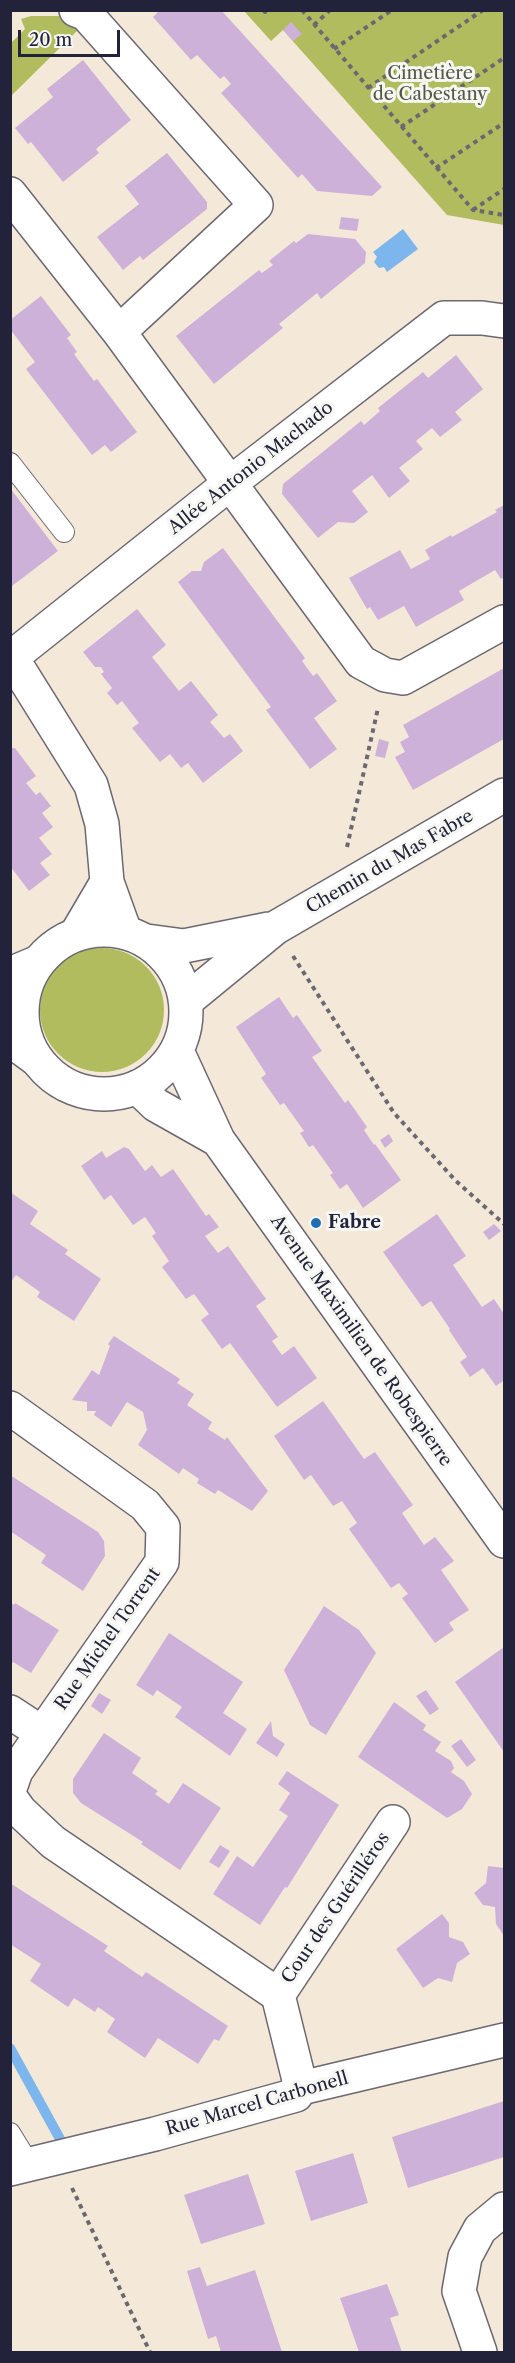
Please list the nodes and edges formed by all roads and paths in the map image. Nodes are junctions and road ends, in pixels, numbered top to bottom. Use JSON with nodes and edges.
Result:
{"nodes":[{"id":1,"x":76,"y":10,"type":"edge"},
{"id":2,"x":302,"y":10,"type":"edge"},
{"id":3,"x":330,"y":10,"type":"edge"},
{"id":4,"x":392,"y":10,"type":"edge"},
{"id":5,"x":483,"y":10,"type":"edge"},
{"id":6,"x":314,"y":25,"type":"junction"},
{"id":7,"x":334,"y":49,"type":"junction"},
{"id":8,"x":504,"y":58,"type":"edge"},
{"id":9,"x":368,"y":88,"type":"junction"},
{"id":10,"x":504,"y":123,"type":"edge"},
{"id":11,"x":401,"y":127,"type":"junction"},
{"id":12,"x":436,"y":168,"type":"junction"},
{"id":13,"x":504,"y":189,"type":"edge"},
{"id":14,"x":10,"y":194,"type":"edge"},
{"id":15,"x":473,"y":210,"type":"junction"},
{"id":16,"x":504,"y":214,"type":"edge"},
{"id":17,"x":504,"y":321,"type":"edge"},
{"id":18,"x":119,"y":332,"type":"junction"},
{"id":19,"x":10,"y":463,"type":"edge"},
{"id":20,"x":229,"y":484,"type":"junction"},
{"id":21,"x":64,"y":532,"type":"dead end"},
{"id":22,"x":504,"y":622,"type":"edge"},
{"id":23,"x":11,"y":656,"type":"edge"},
{"id":24,"x":385,"y":675,"type":"junction"},
{"id":25,"x":504,"y":795,"type":"edge"},
{"id":26,"x":107,"y":882,"type":"junction"},
{"id":27,"x":342,"y":890,"type":"junction"},
{"id":28,"x":274,"y":928,"type":"junction"},
{"id":29,"x":77,"y":933,"type":"junction"},
{"id":30,"x":136,"y":936,"type":"junction"},
{"id":31,"x":23,"y":969,"type":"edge"},
{"id":32,"x":186,"y":1001,"type":"junction"},
{"id":33,"x":23,"y":1050,"type":"edge"},
{"id":34,"x":177,"y":1051,"type":"junction"},
{"id":35,"x":137,"y":1087,"type":"junction"},
{"id":36,"x":218,"y":1140,"type":"junction"},
{"id":37,"x":504,"y":1224,"type":"edge"},
{"id":38,"x":10,"y":1408,"type":"edge"},
{"id":39,"x":504,"y":1541,"type":"edge"},
{"id":40,"x":10,"y":1712,"type":"edge"},
{"id":41,"x":42,"y":1733,"type":"junction"},
{"id":42,"x":10,"y":1788,"type":"edge"},
{"id":43,"x":10,"y":1797,"type":"edge"},
{"id":44,"x":393,"y":1822,"type":"dead end"},
{"id":45,"x":278,"y":1995,"type":"junction"},
{"id":46,"x":504,"y":2040,"type":"edge"},
{"id":47,"x":301,"y":2088,"type":"junction"},
{"id":48,"x":10,"y":2133,"type":"edge"},
{"id":49,"x":33,"y":2164,"type":"edge"},
{"id":50,"x":504,"y":2209,"type":"edge"},
{"id":51,"x":150,"y":2352,"type":"edge"},
{"id":52,"x":480,"y":2352,"type":"edge"}],
"edges":[{"from":1,"to":18,"type":"street"},
{"from":2,"to":6,"type":"path"},
{"from":3,"to":6,"type":"path"},
{"from":4,"to":7,"type":"path"},
{"from":5,"to":9,"type":"path"},
{"from":6,"to":7,"type":"path"},
{"from":7,"to":9,"type":"path"},
{"from":8,"to":11,"type":"path"},
{"from":9,"to":11,"type":"path"},
{"from":10,"to":12,"type":"path"},
{"from":11,"to":12,"type":"path"},
{"from":12,"to":15,"type":"path"},
{"from":13,"to":15,"type":"path"},
{"from":14,"to":18,"type":"street"},
{"from":15,"to":16,"type":"path"},
{"from":17,"to":20,"type":"street","name":"Allée Antonio Machado"},
{"from":18,"to":20,"type":"street"},
{"from":19,"to":21,"type":"lane"},
{"from":20,"to":23,"type":"street","name":"Allée Antonio Machado"},
{"from":20,"to":24,"type":"street"},
{"from":22,"to":24,"type":"street"},
{"from":23,"to":26,"type":"street"},
{"from":24,"to":27,"type":"path"},
{"from":25,"to":27,"type":"street","name":"Chemin du Mas Fabre"},
{"from":26,"to":29,"type":"street"},
{"from":26,"to":30,"type":"street"},
{"from":27,"to":28,"type":"street","name":"Chemin du Mas Fabre"},
{"from":28,"to":30,"type":"street","name":"Chemin du Mas Fabre"},
{"from":28,"to":32,"type":"street","name":"Chemin du Mas Fabre"},
{"from":28,"to":37,"type":"path"},
{"from":29,"to":30,"type":"street"},
{"from":29,"to":31,"type":"street"},
{"from":30,"to":32,"type":"street"},
{"from":31,"to":33,"type":"street"},
{"from":32,"to":34,"type":"street"},
{"from":33,"to":35,"type":"street"},
{"from":34,"to":35,"type":"street"},
{"from":34,"to":36,"type":"street","name":"Avenue Maximilien de Robespierre"},
{"from":35,"to":36,"type":"street","name":"Avenue Maximilien de Robespierre"},
{"from":36,"to":39,"type":"street","name":"Avenue Maximilien de Robespierre"},
{"from":38,"to":41,"type":"street","name":"Rue Michel Torrent"},
{"from":40,"to":41,"type":"street"},
{"from":41,"to":42,"type":"street","name":"Rue Michel Torrent"},
{"from":43,"to":45,"type":"street"},
{"from":44,"to":45,"type":"street","name":"Cour des Guérilléros"},
{"from":45,"to":47,"type":"street"},
{"from":46,"to":47,"type":"street","name":"Rue Marcel Carbonell"},
{"from":47,"to":49,"type":"street","name":"Rue Marcel Carbonell"},
{"from":48,"to":49,"type":"lane"},
{"from":49,"to":51,"type":"path"},
{"from":50,"to":52,"type":"street"}]}
